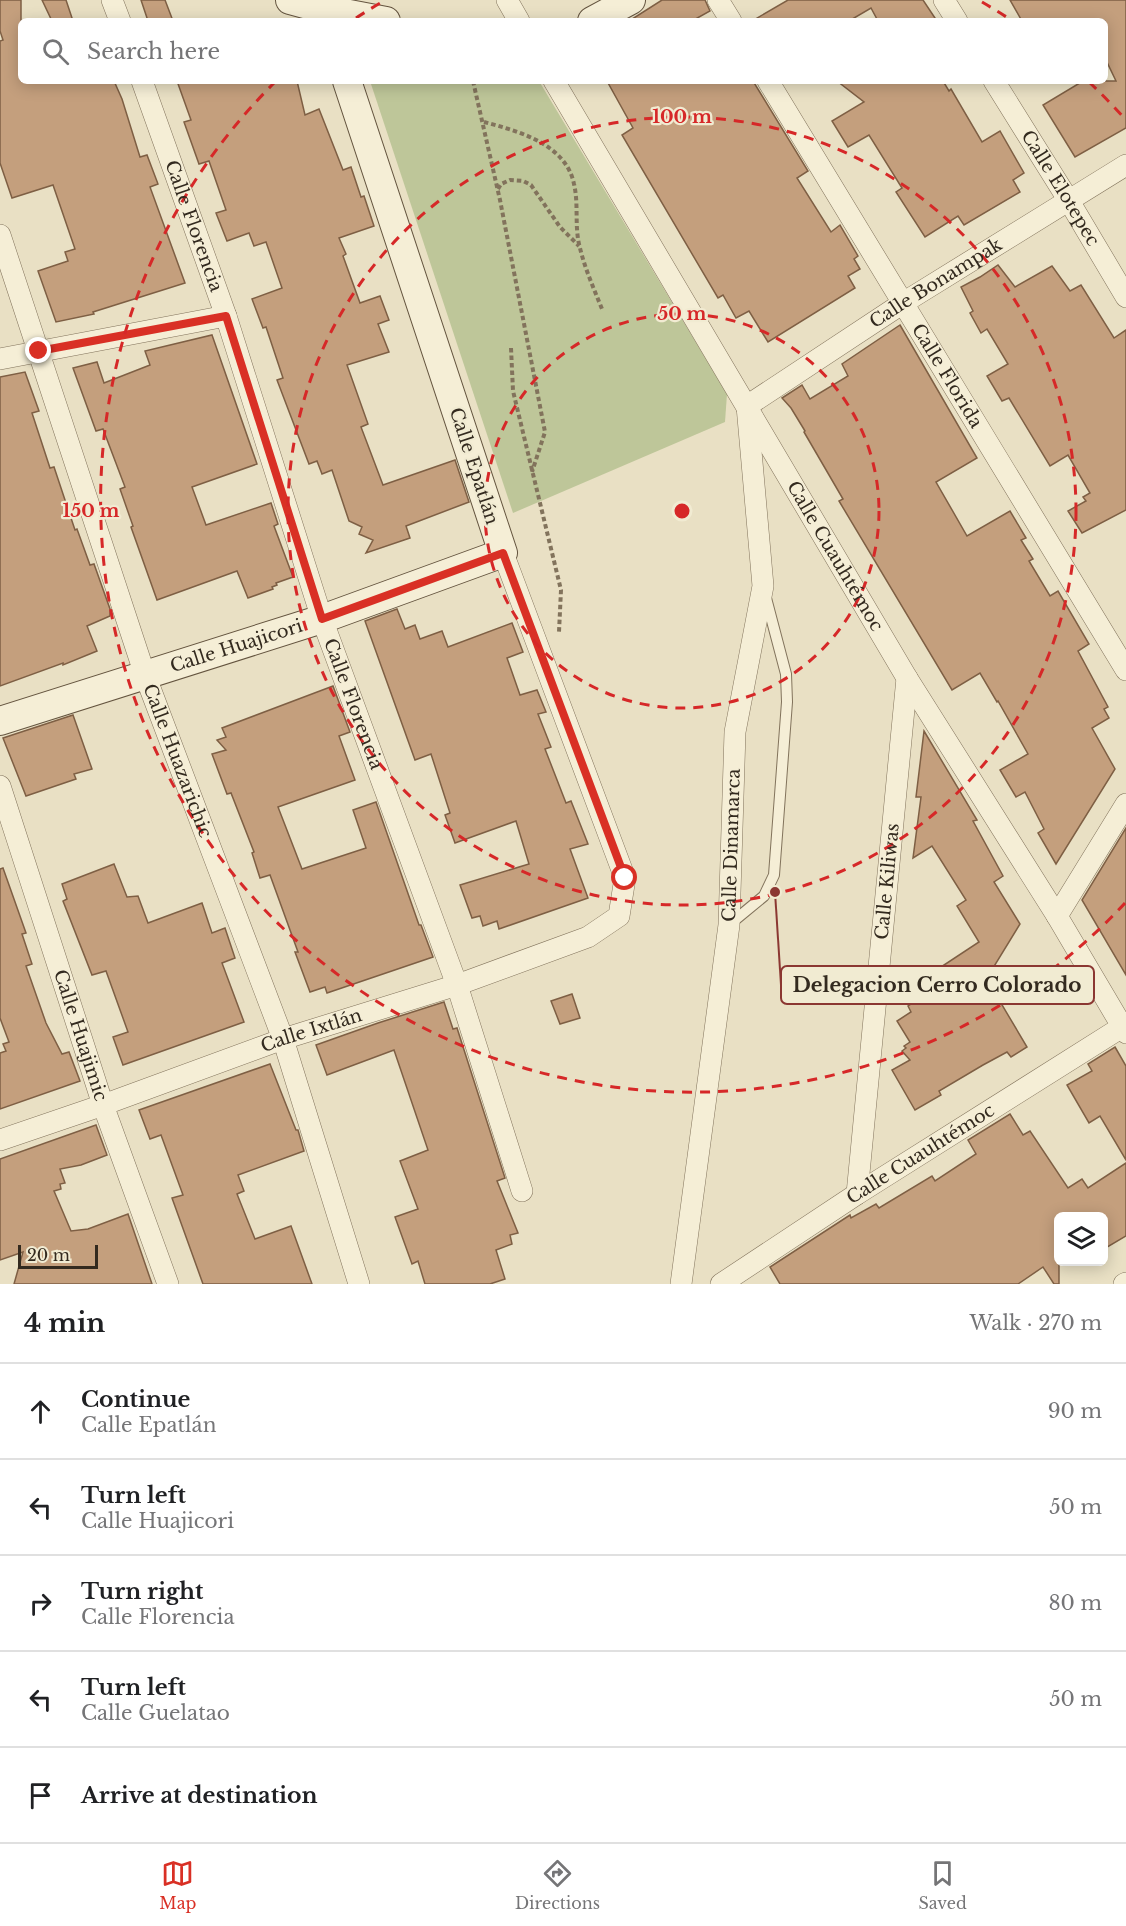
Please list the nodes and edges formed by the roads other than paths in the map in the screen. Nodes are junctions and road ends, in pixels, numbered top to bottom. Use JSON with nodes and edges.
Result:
{"nodes":[{"id":1,"x":112,"y":0,"type":"edge"},
{"id":2,"x":290,"y":0,"type":"edge"},
{"id":3,"x":507,"y":0,"type":"edge"},
{"id":4,"x":631,"y":0,"type":"edge"},
{"id":5,"x":718,"y":0,"type":"edge"},
{"id":6,"x":944,"y":0,"type":"edge"},
{"id":7,"x":325,"y":15,"type":"edge"},
{"id":8,"x":119,"y":18,"type":"edge"},
{"id":9,"x":356,"y":18,"type":"edge"},
{"id":10,"x":517,"y":18,"type":"edge"},
{"id":11,"x":598,"y":18,"type":"edge"},
{"id":12,"x":729,"y":18,"type":"edge"},
{"id":13,"x":955,"y":18,"type":"edge"},
{"id":14,"x":143,"y":84,"type":"edge"},
{"id":15,"x":348,"y":84,"type":"edge"},
{"id":16,"x":556,"y":84,"type":"edge"},
{"id":17,"x":770,"y":84,"type":"edge"},
{"id":18,"x":996,"y":84,"type":"edge"},
{"id":19,"x":1126,"y":165,"type":"edge"},
{"id":20,"x":1069,"y":201,"type":"junction"},
{"id":21,"x":0,"y":235,"type":"edge"},
{"id":22,"x":1126,"y":297,"type":"edge"},
{"id":23,"x":903,"y":303,"type":"junction"},
{"id":24,"x":226,"y":316,"type":"junction"},
{"id":25,"x":39,"y":351,"type":"junction"},
{"id":26,"x":0,"y":359,"type":"edge"},
{"id":27,"x":747,"y":406,"type":"junction"},
{"id":28,"x":503,"y":553,"type":"junction"},
{"id":29,"x":763,"y":586,"type":"junction"},
{"id":30,"x":322,"y":619,"type":"junction"},
{"id":31,"x":1126,"y":670,"type":"edge"},
{"id":32,"x":145,"y":675,"type":"junction"},
{"id":33,"x":907,"y":678,"type":"junction"},
{"id":34,"x":0,"y":721,"type":"edge"},
{"id":35,"x":0,"y":786,"type":"edge"},
{"id":36,"x":1126,"y":804,"type":"edge"},
{"id":37,"x":619,"y":916,"type":"joint"},
{"id":38,"x":1056,"y":916,"type":"junction"},
{"id":39,"x":729,"y":926,"type":"junction"},
{"id":40,"x":457,"y":985,"type":"junction"},
{"id":41,"x":1124,"y":1030,"type":"edge"},
{"id":42,"x":283,"y":1039,"type":"junction"},
{"id":43,"x":103,"y":1105,"type":"junction"},
{"id":44,"x":0,"y":1140,"type":"edge"},
{"id":45,"x":522,"y":1191,"type":"dead end"},
{"id":46,"x":857,"y":1194,"type":"junction"},
{"id":47,"x":168,"y":1284,"type":"edge"},
{"id":48,"x":359,"y":1284,"type":"edge"},
{"id":49,"x":681,"y":1284,"type":"edge"},
{"id":50,"x":721,"y":1284,"type":"edge"}],
"edges":[{"from":1,"to":8,"type":"street"},
{"from":2,"to":7,"type":"street"},
{"from":3,"to":10,"type":"street"},
{"from":4,"to":11,"type":"street"},
{"from":5,"to":12,"type":"street"},
{"from":6,"to":13,"type":"street"},
{"from":7,"to":9,"type":"street"},
{"from":14,"to":24,"type":"street","name":"Calle Florencia"},
{"from":15,"to":28,"type":"street","name":"Calle Epatlán"},
{"from":16,"to":27,"type":"street","name":"Calle Cuauhtémoc"},
{"from":17,"to":23,"type":"street","name":"Calle Florida"},
{"from":18,"to":20,"type":"street","name":"Calle Elotepec"},
{"from":19,"to":20,"type":"street","name":"Calle Bonampak"},
{"from":20,"to":22,"type":"street","name":"Calle Elotepec"},
{"from":20,"to":23,"type":"street","name":"Calle Bonampak"},
{"from":21,"to":25,"type":"street","name":"Calle Huazarichic"},
{"from":23,"to":27,"type":"street","name":"Calle Bonampak"},
{"from":23,"to":31,"type":"street","name":"Calle Florida"},
{"from":24,"to":25,"type":"street"},
{"from":24,"to":30,"type":"street","name":"Calle Florencia"},
{"from":25,"to":26,"type":"street"},
{"from":25,"to":32,"type":"street","name":"Calle Huazarichic"},
{"from":27,"to":29,"type":"street","name":"Calle Dinamarca"},
{"from":27,"to":33,"type":"street","name":"Calle Cuauhtémoc"},
{"from":28,"to":30,"type":"street","name":"Calle Huajicori"},
{"from":28,"to":37,"type":"street","name":"Calle Epatlán"},
{"from":29,"to":39,"type":"street","name":"Calle Dinamarca"},
{"from":29,"to":39,"type":"lane"},
{"from":30,"to":32,"type":"street","name":"Calle Huajicori"},
{"from":30,"to":40,"type":"street","name":"Calle Florencia"},
{"from":32,"to":34,"type":"street","name":"Calle Huajicori"},
{"from":32,"to":42,"type":"street","name":"Calle Huazarichic"},
{"from":33,"to":38,"type":"street","name":"Calle Cuauhtémoc"},
{"from":33,"to":46,"type":"street","name":"Calle Kiliwas"},
{"from":35,"to":43,"type":"street","name":"Calle Huajimic"},
{"from":36,"to":38,"type":"street"},
{"from":37,"to":40,"type":"street","name":"Calle Ixtlán"},
{"from":38,"to":41,"type":"street","name":"Calle Cuauhtémoc"},
{"from":39,"to":49,"type":"street","name":"Calle Dinamarca"},
{"from":40,"to":42,"type":"street","name":"Calle Ixtlán"},
{"from":40,"to":45,"type":"street","name":"Calle Florencia"},
{"from":41,"to":46,"type":"street","name":"Calle Cuauhtémoc"},
{"from":42,"to":43,"type":"street","name":"Calle Ixtlán"},
{"from":42,"to":48,"type":"street","name":"Calle Huazarichic"},
{"from":43,"to":44,"type":"street","name":"Calle Ixtlán"},
{"from":43,"to":47,"type":"street","name":"Calle Huajimic"},
{"from":46,"to":50,"type":"street","name":"Calle Cuauhtémoc"}]}
